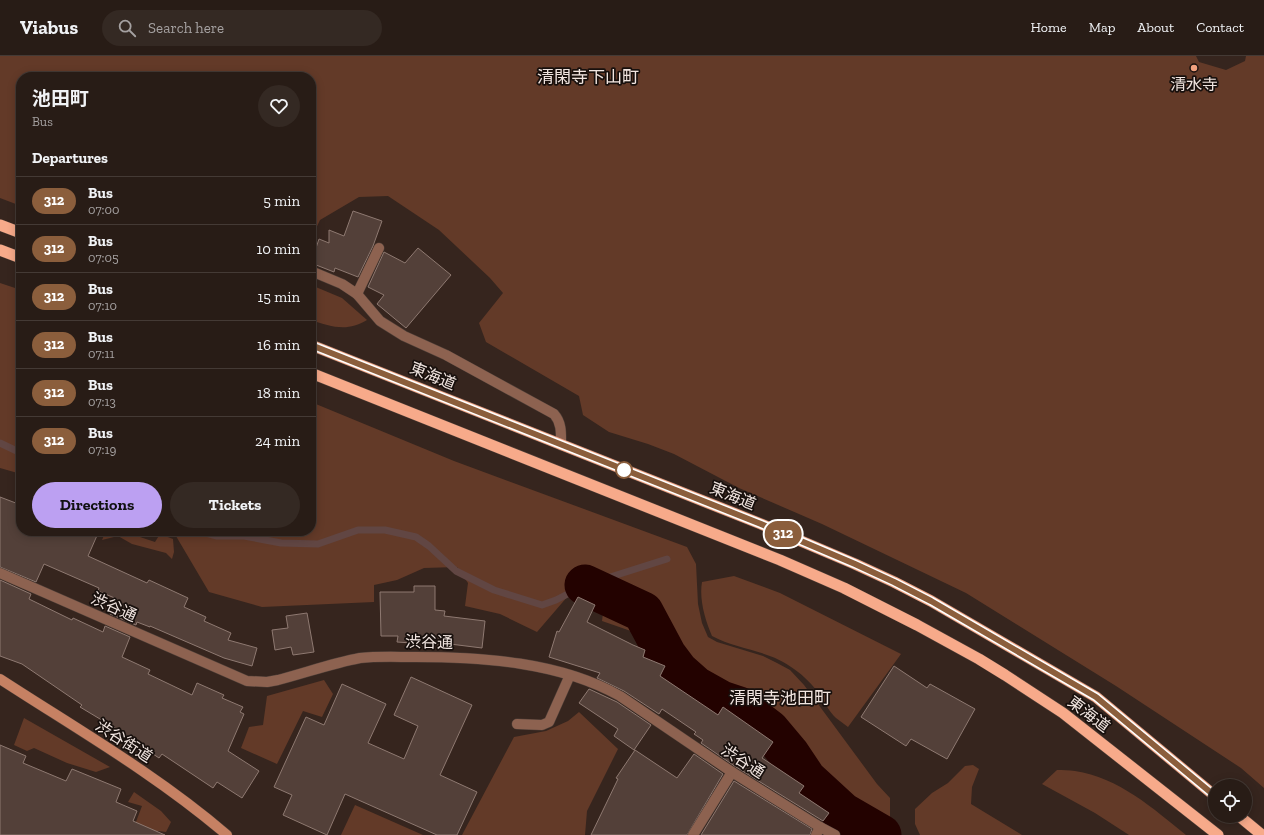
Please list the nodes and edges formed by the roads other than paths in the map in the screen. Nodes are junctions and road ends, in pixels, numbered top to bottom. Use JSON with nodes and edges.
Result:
{"nodes":[{"id":1,"x":0,"y":225,"type":"edge"},
{"id":2,"x":16,"y":231,"type":"edge"},
{"id":3,"x":379,"y":248,"type":"dead end"},
{"id":4,"x":0,"y":250,"type":"edge"},
{"id":5,"x":16,"y":256,"type":"edge"},
{"id":6,"x":316,"y":273,"type":"edge"},
{"id":7,"x":357,"y":294,"type":"junction"},
{"id":8,"x":316,"y":347,"type":"edge"},
{"id":9,"x":316,"y":375,"type":"edge"},
{"id":10,"x":561,"y":445,"type":"junction"},
{"id":11,"x":0,"y":573,"type":"edge"},
{"id":12,"x":570,"y":676,"type":"junction"},
{"id":13,"x":0,"y":679,"type":"edge"},
{"id":14,"x":517,"y":724,"type":"dead end"},
{"id":15,"x":732,"y":772,"type":"junction"},
{"id":16,"x":1208,"y":790,"type":"edge"},
{"id":17,"x":1247,"y":823,"type":"edge"},
{"id":18,"x":818,"y":831,"type":"edge"},
{"id":19,"x":227,"y":835,"type":"edge"},
{"id":20,"x":693,"y":835,"type":"edge"},
{"id":21,"x":835,"y":835,"type":"edge"},
{"id":22,"x":1218,"y":835,"type":"edge"},
{"id":23,"x":1262,"y":835,"type":"edge"}],
"edges":[{"from":1,"to":2,"type":"highway"},
{"from":3,"to":7,"type":"street"},
{"from":4,"to":5,"type":"highway"},
{"from":6,"to":7,"type":"street"},
{"from":7,"to":10,"type":"street"},
{"from":8,"to":10,"type":"highway","name":"東海道"},
{"from":9,"to":22,"type":"highway","name":"東海道"},
{"from":10,"to":16,"type":"highway","name":"東海道"},
{"from":11,"to":12,"type":"street","name":"渋谷通"},
{"from":12,"to":14,"type":"street"},
{"from":12,"to":15,"type":"street","name":"渋谷通"},
{"from":13,"to":19,"type":"main road","name":"渋谷街道"},
{"from":15,"to":18,"type":"street","name":"渋谷通"},
{"from":15,"to":20,"type":"street"},
{"from":17,"to":23,"type":"highway"},
{"from":18,"to":21,"type":"street","name":"渋谷通"}]}
